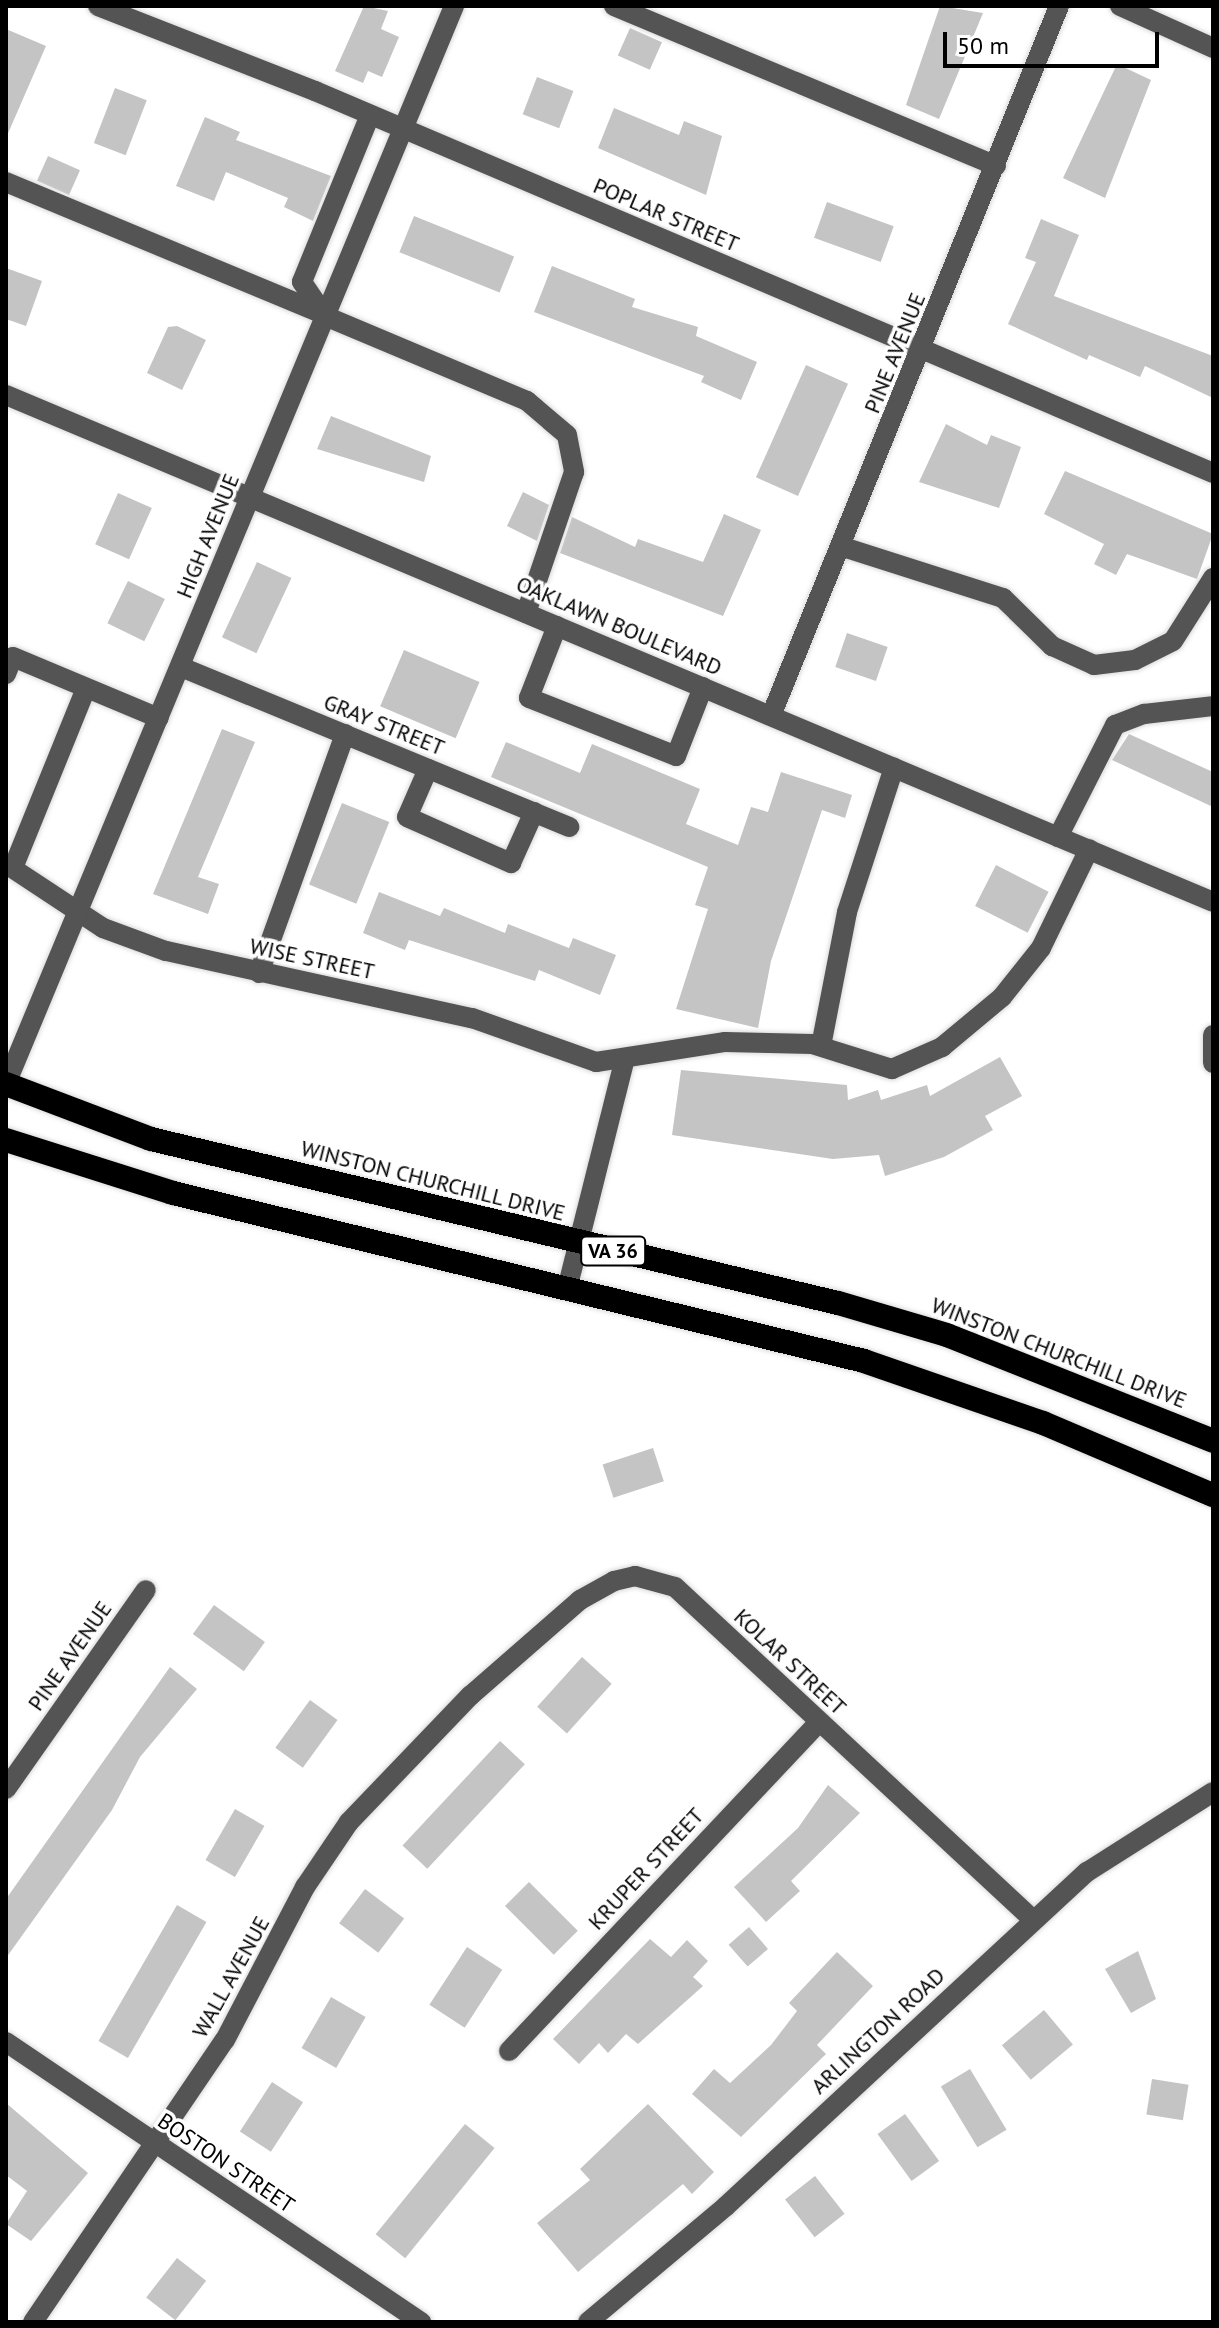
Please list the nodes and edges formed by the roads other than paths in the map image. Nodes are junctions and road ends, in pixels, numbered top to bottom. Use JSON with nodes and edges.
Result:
{"nodes":[{"id":1,"x":98,"y":6,"type":"edge"},
{"id":2,"x":454,"y":6,"type":"edge"},
{"id":3,"x":614,"y":6,"type":"edge"},
{"id":4,"x":1059,"y":6,"type":"edge"},
{"id":5,"x":1120,"y":6,"type":"edge"},
{"id":6,"x":1213,"y":48,"type":"edge"},
{"id":7,"x":370,"y":115,"type":"junction"},
{"id":8,"x":403,"y":129,"type":"junction"},
{"id":9,"x":996,"y":166,"type":"junction"},
{"id":10,"x":6,"y":182,"type":"edge"},
{"id":11,"x":325,"y":316,"type":"junction"},
{"id":12,"x":922,"y":354,"type":"junction"},
{"id":13,"x":6,"y":395,"type":"edge"},
{"id":14,"x":1213,"y":473,"type":"edge"},
{"id":15,"x":249,"y":497,"type":"junction"},
{"id":16,"x":840,"y":546,"type":"junction"},
{"id":17,"x":1213,"y":578,"type":"edge"},
{"id":18,"x":526,"y":613,"type":"junction"},
{"id":19,"x":557,"y":626,"type":"junction"},
{"id":20,"x":181,"y":667,"type":"junction"},
{"id":21,"x":6,"y":674,"type":"edge"},
{"id":22,"x":703,"y":687,"type":"junction"},
{"id":23,"x":86,"y":688,"type":"junction"},
{"id":24,"x":1213,"y":706,"type":"edge"},
{"id":25,"x":771,"y":716,"type":"junction"},
{"id":26,"x":159,"y":718,"type":"junction"},
{"id":27,"x":345,"y":734,"type":"junction"},
{"id":28,"x":894,"y":767,"type":"junction"},
{"id":29,"x":428,"y":769,"type":"junction"},
{"id":30,"x":534,"y":812,"type":"junction"},
{"id":31,"x":569,"y":827,"type":"dead end"},
{"id":32,"x":1058,"y":837,"type":"junction"},
{"id":33,"x":1089,"y":849,"type":"junction"},
{"id":34,"x":9,"y":866,"type":"edge"},
{"id":35,"x":1213,"y":900,"type":"edge"},
{"id":36,"x":78,"y":912,"type":"junction"},
{"id":37,"x":259,"y":973,"type":"junction"},
{"id":38,"x":1213,"y":1035,"type":"edge"},
{"id":39,"x":821,"y":1046,"type":"junction"},
{"id":40,"x":624,"y":1062,"type":"junction"},
{"id":41,"x":1213,"y":1063,"type":"edge"},
{"id":42,"x":6,"y":1084,"type":"edge"},
{"id":43,"x":6,"y":1140,"type":"edge"},
{"id":44,"x":578,"y":1243,"type":"junction"},
{"id":45,"x":567,"y":1289,"type":"junction"},
{"id":46,"x":1213,"y":1441,"type":"edge"},
{"id":47,"x":1213,"y":1495,"type":"edge"},
{"id":48,"x":146,"y":1590,"type":"dead end"},
{"id":49,"x":494,"y":1675,"type":"joint"},
{"id":50,"x":819,"y":1722,"type":"junction"},
{"id":51,"x":6,"y":1789,"type":"edge"},
{"id":52,"x":1213,"y":1792,"type":"edge"},
{"id":53,"x":1032,"y":1919,"type":"junction"},
{"id":54,"x":6,"y":2042,"type":"edge"},
{"id":55,"x":509,"y":2051,"type":"dead end"},
{"id":56,"x":158,"y":2146,"type":"junction"},
{"id":57,"x":33,"y":2322,"type":"edge"},
{"id":58,"x":421,"y":2322,"type":"edge"},
{"id":59,"x":588,"y":2322,"type":"edge"}],
"edges":[{"from":1,"to":7,"type":"street","name":"POPLAR STREET"},
{"from":2,"to":8,"type":"street","name":"HIGH AVENUE"},
{"from":3,"to":9,"type":"street"},
{"from":4,"to":9,"type":"street","name":"PINE AVENUE"},
{"from":5,"to":6,"type":"street"},
{"from":7,"to":8,"type":"street","name":"POPLAR STREET"},
{"from":7,"to":11,"type":"street"},
{"from":8,"to":11,"type":"street","name":"HIGH AVENUE"},
{"from":8,"to":12,"type":"street","name":"POPLAR STREET"},
{"from":9,"to":12,"type":"street","name":"PINE AVENUE"},
{"from":10,"to":11,"type":"street"},
{"from":11,"to":15,"type":"street","name":"HIGH AVENUE"},
{"from":11,"to":18,"type":"street"},
{"from":12,"to":14,"type":"street","name":"POPLAR STREET"},
{"from":12,"to":16,"type":"street","name":"PINE AVENUE"},
{"from":13,"to":15,"type":"street","name":"OAKLAWN BOULEVARD"},
{"from":15,"to":18,"type":"street","name":"OAKLAWN BOULEVARD"},
{"from":15,"to":20,"type":"street","name":"HIGH AVENUE"},
{"from":16,"to":17,"type":"street"},
{"from":16,"to":25,"type":"street","name":"PINE AVENUE"},
{"from":18,"to":19,"type":"street","name":"OAKLAWN BOULEVARD"},
{"from":19,"to":22,"type":"street","name":"OAKLAWN BOULEVARD"},
{"from":19,"to":22,"type":"street"},
{"from":20,"to":26,"type":"street","name":"HIGH AVENUE"},
{"from":20,"to":27,"type":"street","name":"GRAY STREET"},
{"from":21,"to":23,"type":"street"},
{"from":22,"to":25,"type":"street","name":"OAKLAWN BOULEVARD"},
{"from":23,"to":26,"type":"street"},
{"from":23,"to":34,"type":"street"},
{"from":24,"to":32,"type":"street"},
{"from":25,"to":28,"type":"street","name":"OAKLAWN BOULEVARD"},
{"from":26,"to":36,"type":"street","name":"HIGH AVENUE"},
{"from":27,"to":29,"type":"street","name":"GRAY STREET"},
{"from":27,"to":37,"type":"street"},
{"from":28,"to":32,"type":"street","name":"OAKLAWN BOULEVARD"},
{"from":28,"to":39,"type":"street"},
{"from":29,"to":30,"type":"street","name":"GRAY STREET"},
{"from":29,"to":30,"type":"street"},
{"from":30,"to":31,"type":"street","name":"GRAY STREET"},
{"from":32,"to":33,"type":"street","name":"OAKLAWN BOULEVARD"},
{"from":33,"to":35,"type":"street","name":"OAKLAWN BOULEVARD"},
{"from":33,"to":39,"type":"street"},
{"from":34,"to":36,"type":"street","name":"WISE STREET"},
{"from":36,"to":37,"type":"street","name":"WISE STREET"},
{"from":36,"to":42,"type":"street","name":"HIGH AVENUE"},
{"from":37,"to":40,"type":"street","name":"WISE STREET"},
{"from":38,"to":41,"type":"street"},
{"from":39,"to":40,"type":"street"},
{"from":40,"to":44,"type":"street"},
{"from":42,"to":44,"type":"highway","name":"WINSTON CHURCHILL DRIVE","number":"VA 36"},
{"from":43,"to":45,"type":"highway","number":"VA 36"},
{"from":44,"to":45,"type":"street"},
{"from":44,"to":46,"type":"highway","name":"WINSTON CHURCHILL DRIVE","number":"VA 36"},
{"from":45,"to":47,"type":"highway","number":"VA 36"},
{"from":48,"to":51,"type":"street","name":"PINE AVENUE"},
{"from":49,"to":50,"type":"street","name":"KOLAR STREET"},
{"from":49,"to":56,"type":"street","name":"WALL AVENUE"},
{"from":50,"to":53,"type":"street","name":"KOLAR STREET"},
{"from":50,"to":55,"type":"street","name":"KRUPER STREET"},
{"from":52,"to":53,"type":"street","name":"ARLINGTON ROAD"},
{"from":53,"to":59,"type":"street","name":"ARLINGTON ROAD"},
{"from":54,"to":56,"type":"street","name":"BOSTON STREET"},
{"from":56,"to":57,"type":"street","name":"WALL AVENUE"},
{"from":56,"to":58,"type":"street","name":"BOSTON STREET"}]}
